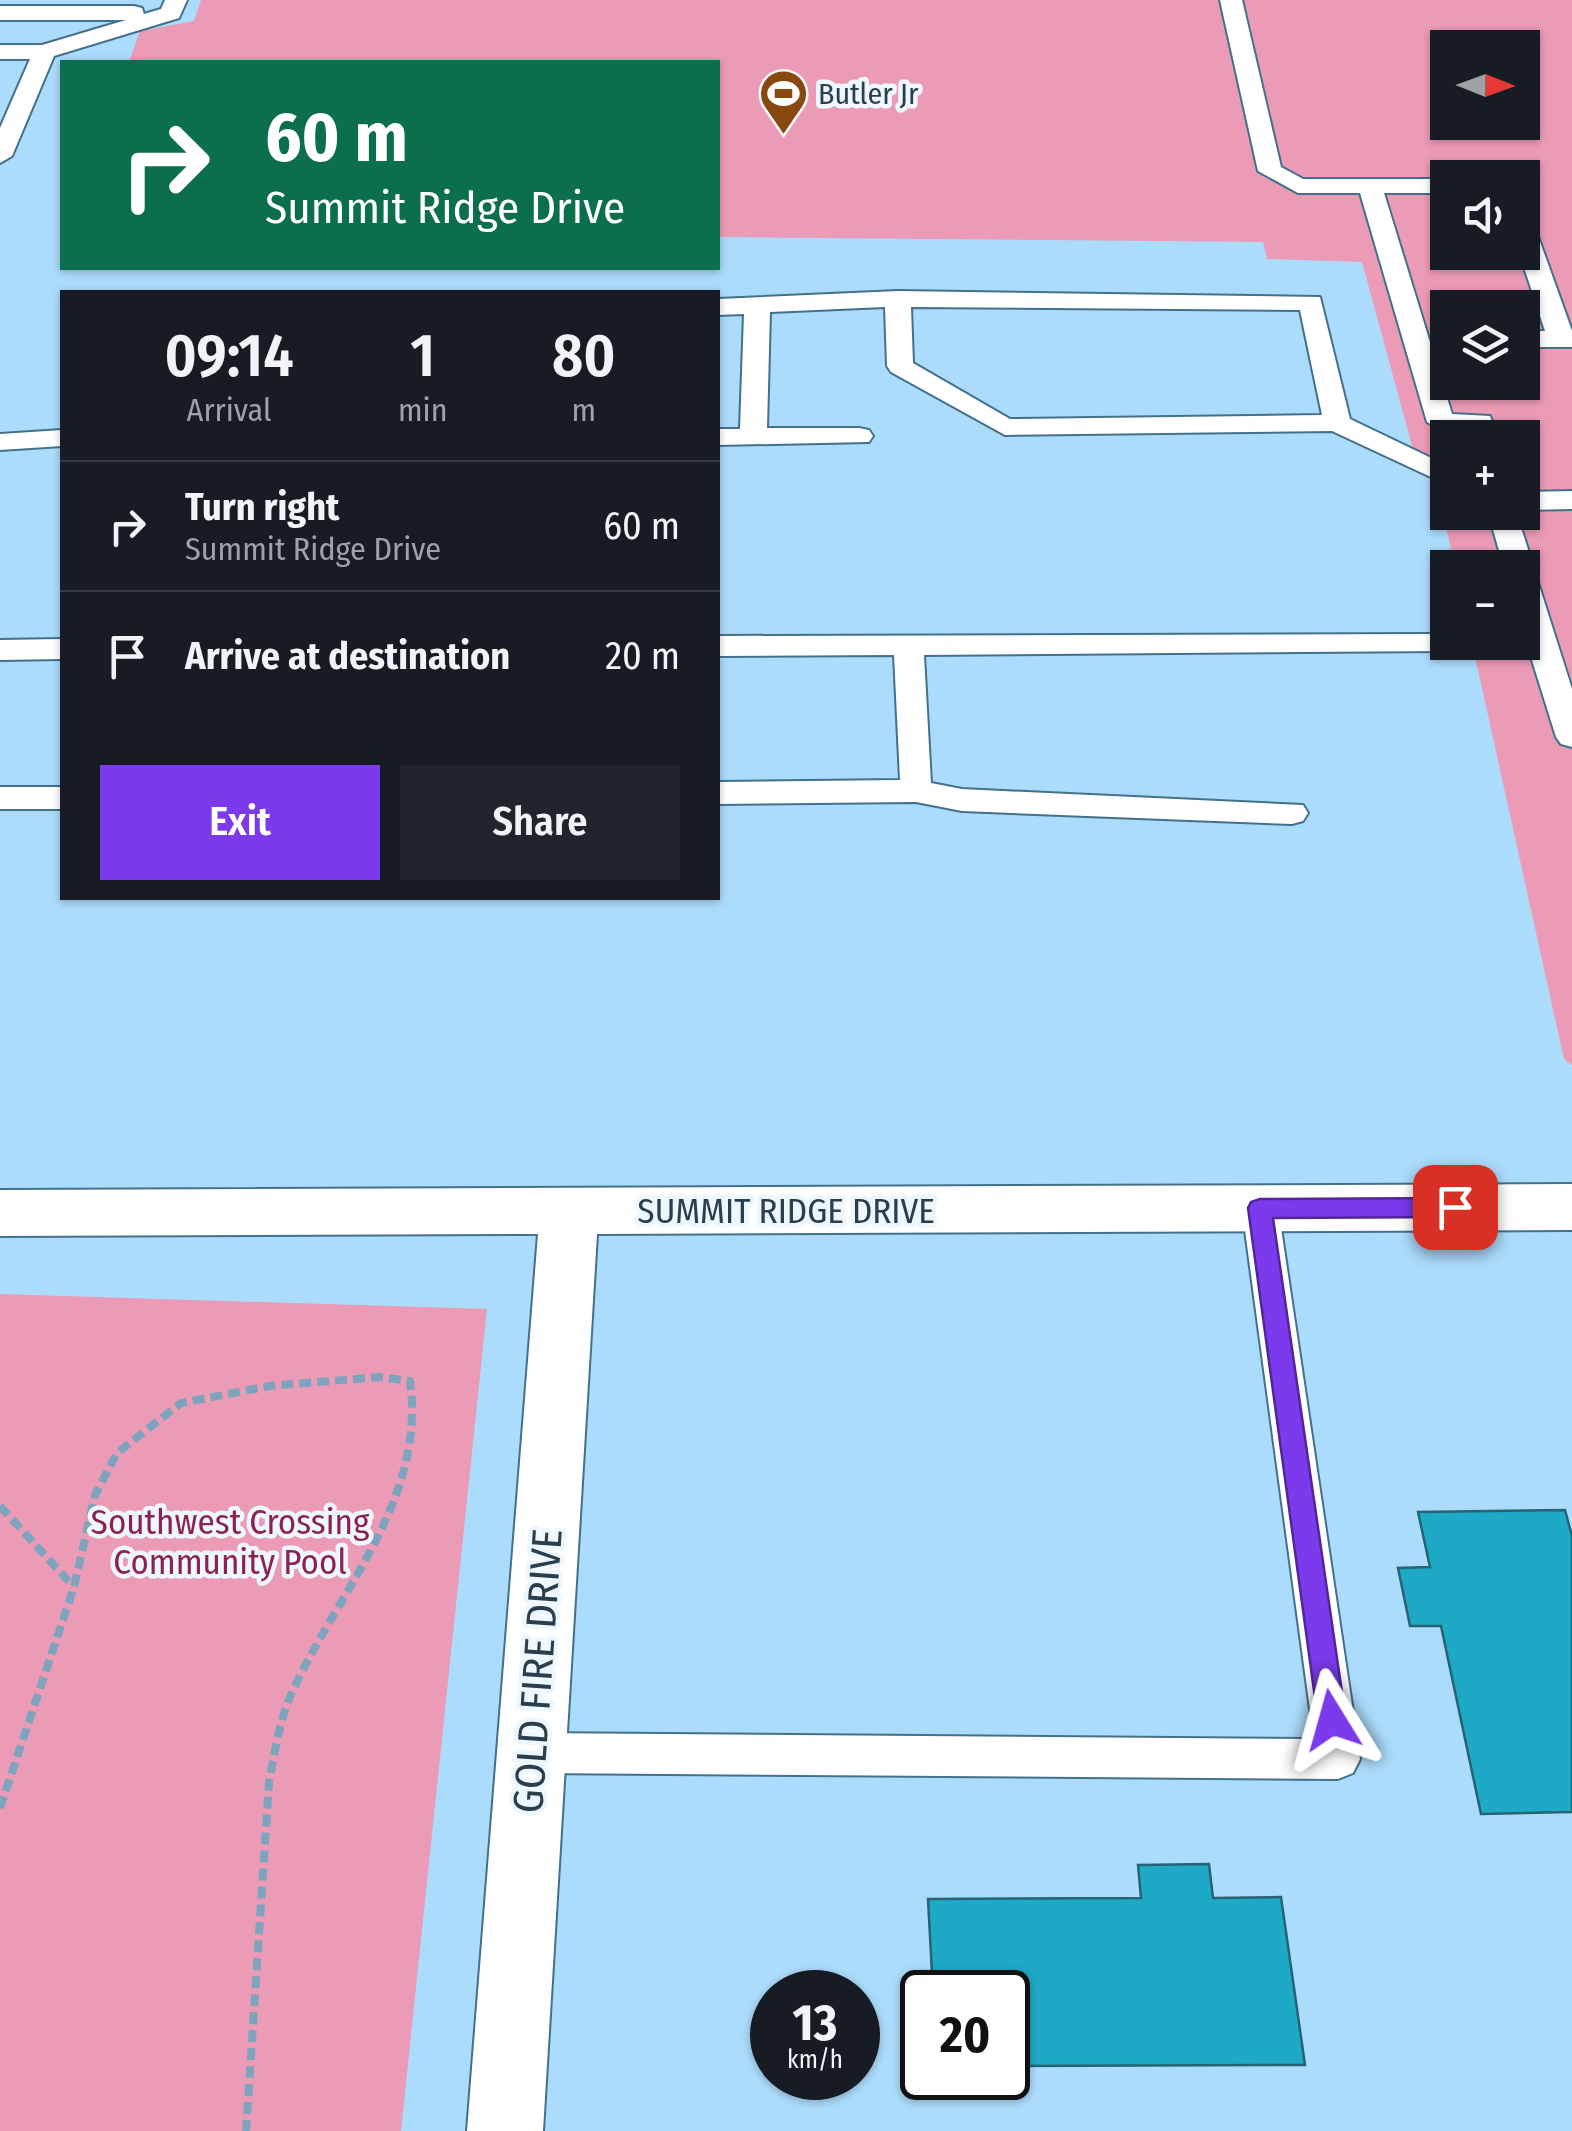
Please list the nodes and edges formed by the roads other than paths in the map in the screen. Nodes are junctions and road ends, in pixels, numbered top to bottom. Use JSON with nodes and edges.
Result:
{"nodes":[{"id":1,"x":1231,"y":0,"type":"edge"},
{"id":2,"x":174,"y":7,"type":"edge"},
{"id":3,"x":0,"y":13,"type":"edge"},
{"id":4,"x":0,"y":52,"type":"edge"},
{"id":5,"x":44,"y":52,"type":"junction"},
{"id":6,"x":0,"y":156,"type":"edge"},
{"id":7,"x":1370,"y":186,"type":"junction"},
{"id":8,"x":1430,"y":186,"type":"edge"},
{"id":9,"x":1539,"y":270,"type":"edge"},
{"id":10,"x":898,"y":298,"type":"junction"},
{"id":11,"x":720,"y":308,"type":"edge"},
{"id":12,"x":757,"y":308,"type":"junction"},
{"id":13,"x":1566,"y":339,"type":"edge"},
{"id":14,"x":1416,"y":340,"type":"junction"},
{"id":15,"x":1430,"y":340,"type":"edge"},
{"id":16,"x":1540,"y":340,"type":"edge"},
{"id":17,"x":1440,"y":420,"type":"edge"},
{"id":18,"x":1337,"y":423,"type":"junction"},
{"id":19,"x":60,"y":434,"type":"edge"},
{"id":20,"x":859,"y":436,"type":"dead end"},
{"id":21,"x":720,"y":437,"type":"edge"},
{"id":22,"x":753,"y":437,"type":"junction"},
{"id":23,"x":0,"y":442,"type":"edge"},
{"id":24,"x":1430,"y":468,"type":"edge"},
{"id":25,"x":1572,"y":500,"type":"edge"},
{"id":26,"x":1540,"y":501,"type":"edge"},
{"id":27,"x":1540,"y":636,"type":"edge"},
{"id":28,"x":1430,"y":644,"type":"edge"},
{"id":29,"x":908,"y":645,"type":"junction"},
{"id":30,"x":720,"y":646,"type":"edge"},
{"id":31,"x":60,"y":649,"type":"edge"},
{"id":32,"x":0,"y":650,"type":"edge"},
{"id":33,"x":1572,"y":737,"type":"edge"},
{"id":34,"x":916,"y":791,"type":"junction"},
{"id":35,"x":720,"y":793,"type":"edge"},
{"id":36,"x":0,"y":798,"type":"edge"},
{"id":37,"x":60,"y":798,"type":"edge"},
{"id":38,"x":1292,"y":813,"type":"dead end"},
{"id":39,"x":1572,"y":1207,"type":"edge"},
{"id":40,"x":1260,"y":1208,"type":"junction"},
{"id":41,"x":569,"y":1212,"type":"junction"},
{"id":42,"x":0,"y":1214,"type":"edge"},
{"id":43,"x":531,"y":1753,"type":"junction"},
{"id":44,"x":505,"y":2131,"type":"edge"}],
"edges":[{"from":1,"to":7,"type":"lane"},
{"from":2,"to":3,"type":"lane"},
{"from":2,"to":5,"type":"lane"},
{"from":4,"to":5,"type":"lane"},
{"from":5,"to":6,"type":"lane"},
{"from":7,"to":8,"type":"lane"},
{"from":7,"to":14,"type":"lane"},
{"from":9,"to":13,"type":"lane"},
{"from":10,"to":12,"type":"lane"},
{"from":10,"to":18,"type":"lane"},
{"from":10,"to":18,"type":"lane"},
{"from":11,"to":12,"type":"lane"},
{"from":12,"to":22,"type":"lane"},
{"from":13,"to":16,"type":"lane"},
{"from":14,"to":15,"type":"lane"},
{"from":14,"to":17,"type":"lane"},
{"from":18,"to":24,"type":"lane"},
{"from":19,"to":23,"type":"lane"},
{"from":20,"to":22,"type":"lane"},
{"from":21,"to":22,"type":"lane"},
{"from":25,"to":26,"type":"lane"},
{"from":27,"to":33,"type":"lane"},
{"from":28,"to":29,"type":"lane"},
{"from":29,"to":30,"type":"lane"},
{"from":29,"to":34,"type":"lane"},
{"from":31,"to":32,"type":"lane"},
{"from":34,"to":35,"type":"lane"},
{"from":34,"to":38,"type":"lane"},
{"from":36,"to":37,"type":"lane"},
{"from":39,"to":40,"type":"street","name":"SUMMIT RIDGE DRIVE"},
{"from":40,"to":41,"type":"street","name":"SUMMIT RIDGE DRIVE"},
{"from":40,"to":43,"type":"lane"},
{"from":41,"to":42,"type":"street","name":"SUMMIT RIDGE DRIVE"},
{"from":41,"to":43,"type":"street","name":"GOLD FIRE DRIVE"},
{"from":43,"to":44,"type":"street","name":"GOLD FIRE DRIVE"}]}
